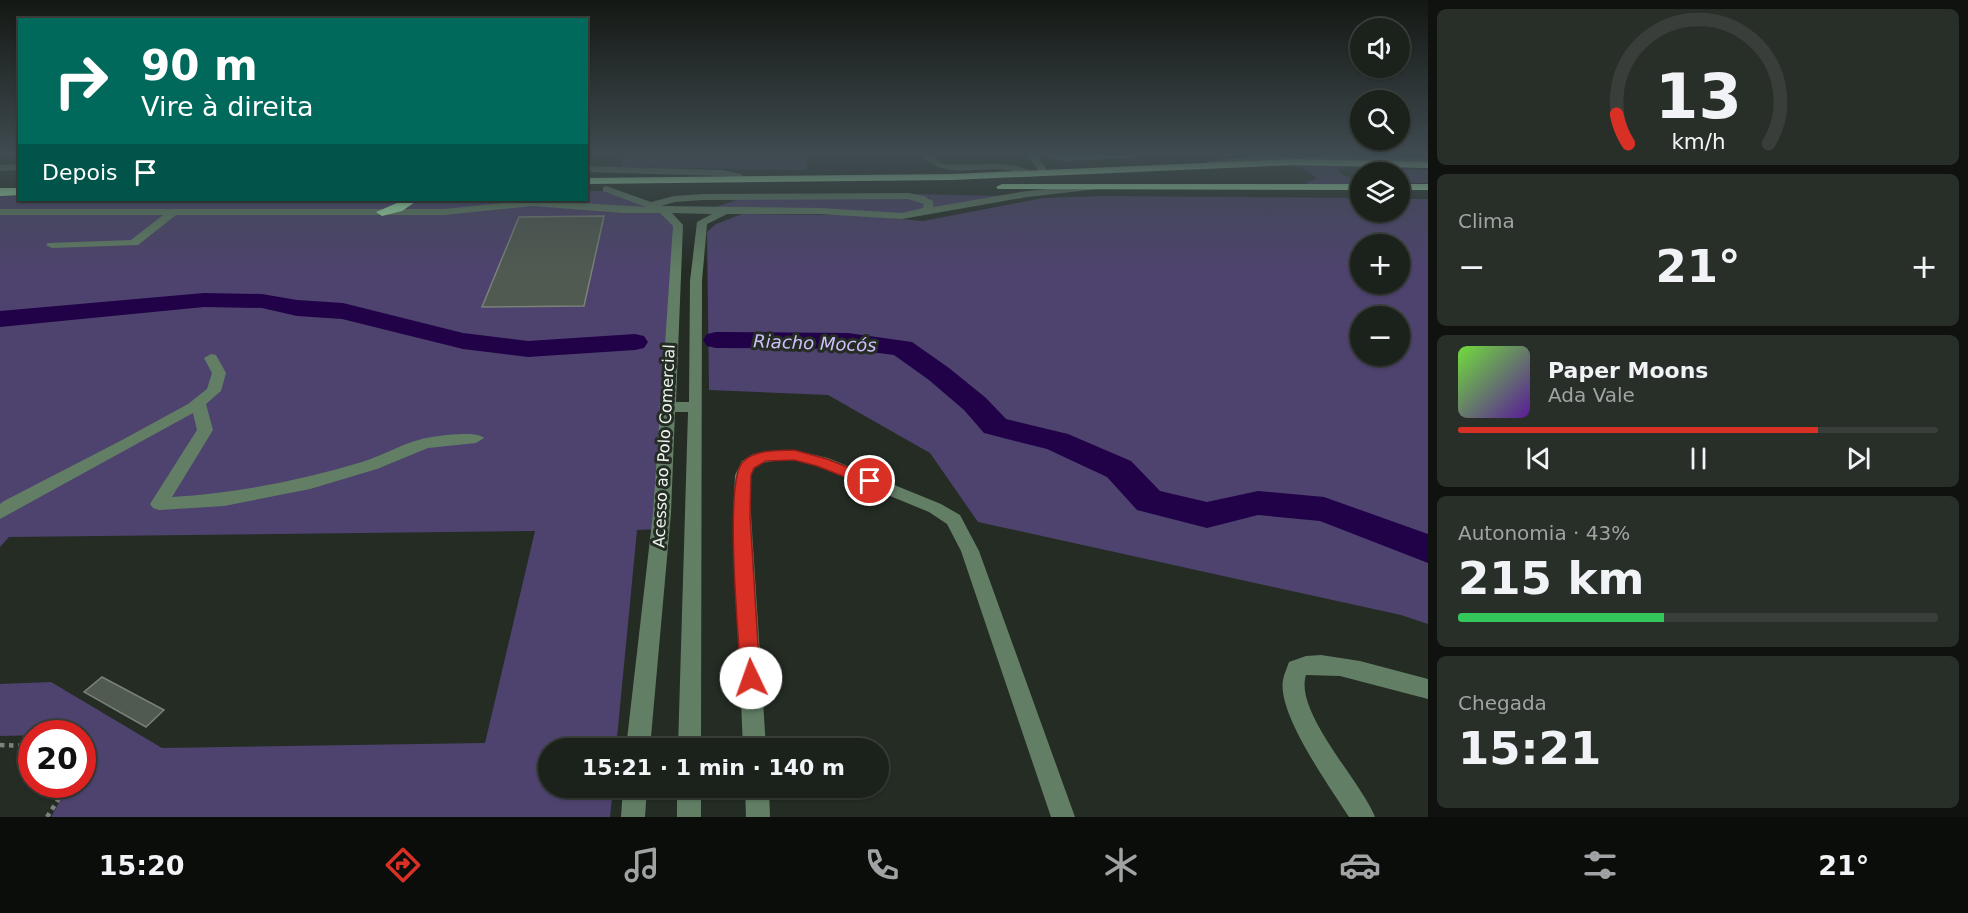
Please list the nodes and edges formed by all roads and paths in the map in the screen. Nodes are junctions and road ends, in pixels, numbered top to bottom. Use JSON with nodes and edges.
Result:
{"nodes":[{"id":1,"x":616,"y":193,"type":"edge"},
{"id":2,"x":1038,"y":193,"type":"edge"},
{"id":3,"x":410,"y":201,"type":"edge"},
{"id":4,"x":653,"y":208,"type":"junction"},
{"id":5,"x":734,"y":210,"type":"junction"},
{"id":6,"x":0,"y":212,"type":"edge"},
{"id":7,"x":173,"y":212,"type":"junction"},
{"id":8,"x":382,"y":212,"type":"junction"},
{"id":9,"x":922,"y":214,"type":"junction"},
{"id":10,"x":52,"y":245,"type":"dead end"},
{"id":11,"x":211,"y":358,"type":"dead end"},
{"id":12,"x":198,"y":403,"type":"junction"},
{"id":13,"x":666,"y":407,"type":"junction"},
{"id":14,"x":696,"y":407,"type":"junction"},
{"id":15,"x":476,"y":438,"type":"dead end"},
{"id":16,"x":0,"y":513,"type":"edge"},
{"id":17,"x":1428,"y":689,"type":"edge"},
{"id":18,"x":639,"y":738,"type":"edge"},
{"id":19,"x":690,"y":738,"type":"edge"},
{"id":20,"x":753,"y":738,"type":"edge"},
{"id":21,"x":0,"y":745,"type":"edge"},
{"id":22,"x":18,"y":746,"type":"edge"},
{"id":23,"x":58,"y":798,"type":"edge"},
{"id":24,"x":634,"y":798,"type":"edge"},
{"id":25,"x":689,"y":798,"type":"edge"},
{"id":26,"x":757,"y":798,"type":"edge"},
{"id":27,"x":47,"y":817,"type":"edge"},
{"id":28,"x":633,"y":817,"type":"edge"},
{"id":29,"x":689,"y":817,"type":"edge"},
{"id":30,"x":758,"y":817,"type":"edge"},
{"id":31,"x":1063,"y":817,"type":"edge"},
{"id":32,"x":1363,"y":817,"type":"edge"}],
"edges":[{"from":1,"to":4,"type":"street"},
{"from":2,"to":9,"type":"street"},
{"from":3,"to":8,"type":"highway"},
{"from":4,"to":5,"type":"street"},
{"from":4,"to":8,"type":"street"},
{"from":4,"to":9,"type":"street"},
{"from":4,"to":13,"type":"street","name":"Acesso ao Polo Comercial"},
{"from":5,"to":9,"type":"street"},
{"from":5,"to":14,"type":"street","name":"Acesso ao Polo Comercial"},
{"from":6,"to":7,"type":"street"},
{"from":7,"to":8,"type":"street"},
{"from":7,"to":10,"type":"street"},
{"from":11,"to":12,"type":"street"},
{"from":12,"to":15,"type":"street"},
{"from":12,"to":16,"type":"street"},
{"from":13,"to":14,"type":"street"},
{"from":13,"to":18,"type":"street","name":"Acesso ao Polo Comercial"},
{"from":14,"to":19,"type":"street","name":"Acesso ao Polo Comercial"},
{"from":17,"to":32,"type":"street"},
{"from":20,"to":31,"type":"street"},
{"from":21,"to":22,"type":"path"},
{"from":23,"to":27,"type":"path"},
{"from":24,"to":28,"type":"street"},
{"from":25,"to":29,"type":"street"},
{"from":26,"to":30,"type":"street"}]}
